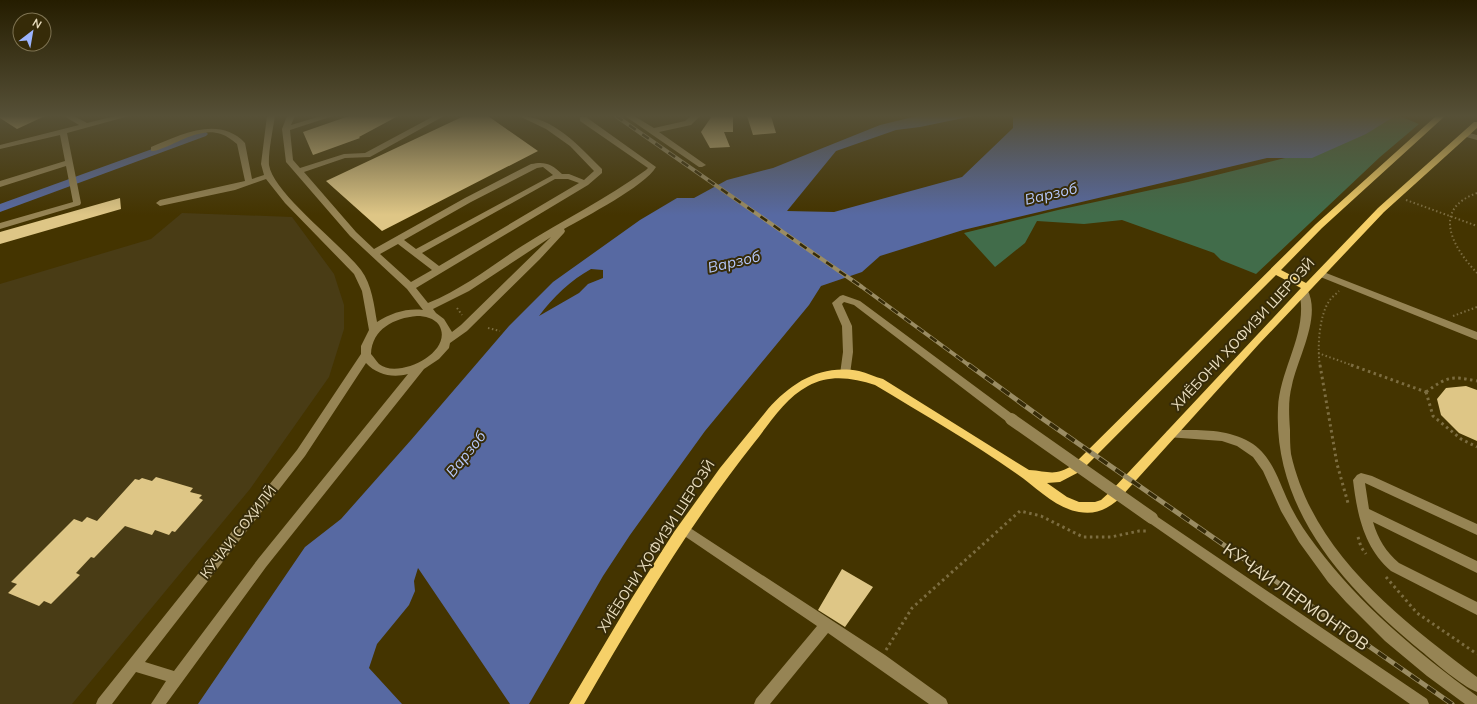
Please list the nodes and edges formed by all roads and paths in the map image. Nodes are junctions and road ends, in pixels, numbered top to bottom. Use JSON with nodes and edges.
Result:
{"nodes":[{"id":1,"x":66,"y":149,"type":"edge"},
{"id":2,"x":242,"y":149,"type":"edge"},
{"id":3,"x":266,"y":149,"type":"edge"},
{"id":4,"x":288,"y":149,"type":"edge"},
{"id":5,"x":379,"y":149,"type":"edge"},
{"id":6,"x":578,"y":149,"type":"edge"},
{"id":7,"x":626,"y":149,"type":"edge"},
{"id":8,"x":679,"y":149,"type":"edge"},
{"id":9,"x":1404,"y":149,"type":"edge"},
{"id":10,"x":1449,"y":149,"type":"edge"},
{"id":11,"x":69,"y":162,"type":"junction"},
{"id":12,"x":702,"y":165,"type":"dead end"},
{"id":13,"x":298,"y":171,"type":"junction"},
{"id":14,"x":268,"y":176,"type":"junction"},
{"id":15,"x":559,"y":176,"type":"junction"},
{"id":16,"x":249,"y":183,"type":"junction"},
{"id":17,"x":585,"y":183,"type":"junction"},
{"id":18,"x":0,"y":184,"type":"edge"},
{"id":19,"x":1477,"y":193,"type":"edge"},
{"id":20,"x":1396,"y":196,"type":"junction"},
{"id":21,"x":160,"y":203,"type":"dead end"},
{"id":22,"x":1449,"y":216,"type":"junction"},
{"id":23,"x":570,"y":221,"type":"junction"},
{"id":24,"x":0,"y":226,"type":"edge"},
{"id":25,"x":1477,"y":226,"type":"edge"},
{"id":26,"x":399,"y":240,"type":"junction"},
{"id":27,"x":415,"y":252,"type":"junction"},
{"id":28,"x":374,"y":253,"type":"junction"},
{"id":29,"x":439,"y":270,"type":"junction"},
{"id":30,"x":1274,"y":270,"type":"junction"},
{"id":31,"x":1477,"y":273,"type":"edge"},
{"id":32,"x":1321,"y":274,"type":"junction"},
{"id":33,"x":410,"y":287,"type":"junction"},
{"id":34,"x":1306,"y":289,"type":"junction"},
{"id":35,"x":428,"y":307,"type":"junction"},
{"id":36,"x":1477,"y":307,"type":"edge"},
{"id":37,"x":434,"y":316,"type":"junction"},
{"id":38,"x":1445,"y":324,"type":"junction"},
{"id":39,"x":488,"y":328,"type":"dead end"},
{"id":40,"x":374,"y":331,"type":"junction"},
{"id":41,"x":500,"y":331,"type":"dead end"},
{"id":42,"x":1477,"y":336,"type":"edge"},
{"id":43,"x":447,"y":340,"type":"junction"},
{"id":44,"x":1318,"y":353,"type":"dead end"},
{"id":45,"x":366,"y":355,"type":"junction"},
{"id":46,"x":420,"y":367,"type":"junction"},
{"id":47,"x":845,"y":374,"type":"junction"},
{"id":48,"x":1477,"y":381,"type":"edge"},
{"id":49,"x":1426,"y":392,"type":"junction"},
{"id":50,"x":1171,"y":434,"type":"junction"},
{"id":51,"x":1477,"y":447,"type":"edge"},
{"id":52,"x":1021,"y":470,"type":"junction"},
{"id":53,"x":1365,"y":513,"type":"junction"},
{"id":54,"x":684,"y":529,"type":"junction"},
{"id":55,"x":1477,"y":530,"type":"edge"},
{"id":56,"x":1171,"y":531,"type":"junction"},
{"id":57,"x":1477,"y":567,"type":"edge"},
{"id":58,"x":1477,"y":609,"type":"edge"},
{"id":59,"x":826,"y":625,"type":"junction"},
{"id":60,"x":880,"y":660,"type":"junction"},
{"id":61,"x":134,"y":665,"type":"junction"},
{"id":62,"x":177,"y":678,"type":"junction"},
{"id":63,"x":1477,"y":685,"type":"edge"},
{"id":64,"x":103,"y":704,"type":"edge"},
{"id":65,"x":158,"y":704,"type":"edge"},
{"id":66,"x":576,"y":704,"type":"edge"},
{"id":67,"x":761,"y":704,"type":"edge"},
{"id":68,"x":941,"y":704,"type":"edge"},
{"id":69,"x":1422,"y":704,"type":"edge"},
{"id":70,"x":1476,"y":704,"type":"edge"}],
"edges":[{"from":1,"to":11,"type":"street"},
{"from":2,"to":16,"type":"street"},
{"from":3,"to":14,"type":"street"},
{"from":4,"to":13,"type":"street"},
{"from":5,"to":13,"type":"street"},
{"from":6,"to":17,"type":"street"},
{"from":7,"to":23,"type":"street"},
{"from":8,"to":12,"type":"street"},
{"from":9,"to":30,"type":"main road","name":"ХИЁБОНИ ҲОФИЗИ ШЕРОЗӢ"},
{"from":10,"to":20,"type":"main road","name":"ХИЁБОНИ ҲОФИЗИ ШЕРОЗӢ"},
{"from":11,"to":18,"type":"street"},
{"from":11,"to":24,"type":"street"},
{"from":13,"to":28,"type":"street"},
{"from":14,"to":16,"type":"street"},
{"from":14,"to":40,"type":"street"},
{"from":15,"to":17,"type":"street"},
{"from":15,"to":26,"type":"street"},
{"from":15,"to":27,"type":"street"},
{"from":16,"to":21,"type":"street"},
{"from":17,"to":29,"type":"street"},
{"from":19,"to":22,"type":"path"},
{"from":20,"to":22,"type":"path"},
{"from":20,"to":32,"type":"main road","name":"ХИЁБОНИ ҲОФИЗИ ШЕРОЗӢ"},
{"from":22,"to":25,"type":"path"},
{"from":22,"to":31,"type":"path"},
{"from":23,"to":35,"type":"street"},
{"from":23,"to":43,"type":"street"},
{"from":26,"to":27,"type":"street"},
{"from":26,"to":28,"type":"street"},
{"from":27,"to":29,"type":"street"},
{"from":28,"to":33,"type":"street"},
{"from":29,"to":33,"type":"street"},
{"from":30,"to":34,"type":"main road"},
{"from":30,"to":52,"type":"main road","name":"ХИЁБОНИ ҲОФИЗИ ШЕРОЗӢ"},
{"from":32,"to":34,"type":"main road","name":"ХИЁБОНИ ҲОФИЗИ ШЕРОЗӢ"},
{"from":32,"to":38,"type":"street"},
{"from":33,"to":35,"type":"street"},
{"from":34,"to":50,"type":"main road","name":"ХИЁБОНИ ҲОФИЗИ ШЕРОЗӢ"},
{"from":34,"to":63,"type":"street"},
{"from":35,"to":37,"type":"street"},
{"from":36,"to":38,"type":"path"},
{"from":37,"to":40,"type":"street"},
{"from":37,"to":43,"type":"street"},
{"from":38,"to":42,"type":"street"},
{"from":39,"to":41,"type":"path"},
{"from":40,"to":45,"type":"street","name":"КӮЧАИ СОҲИЛӢ"},
{"from":43,"to":46,"type":"street"},
{"from":44,"to":49,"type":"path"},
{"from":45,"to":46,"type":"street"},
{"from":45,"to":61,"type":"street","name":"КӮЧАИ СОҲИЛӢ"},
{"from":46,"to":62,"type":"street"},
{"from":47,"to":52,"type":"main road","name":"ХИЁБОНИ ҲОФИЗИ ШЕРОЗӢ"},
{"from":47,"to":54,"type":"main road","name":"ХИЁБОНИ ҲОФИЗИ ШЕРОЗӢ"},
{"from":47,"to":56,"type":"street","name":"КӮЧАИ ЛЕРМОНТОВ","bridge":true},
{"from":48,"to":49,"type":"path"},
{"from":49,"to":51,"type":"path"},
{"from":50,"to":52,"type":"main road","name":"ХИЁБОНИ ҲОФИЗИ ШЕРОЗӢ"},
{"from":50,"to":70,"type":"street"},
{"from":53,"to":55,"type":"street"},
{"from":53,"to":57,"type":"street"},
{"from":53,"to":58,"type":"street"},
{"from":54,"to":59,"type":"street"},
{"from":54,"to":66,"type":"main road","name":"ХИЁБОНИ ҲОФИЗИ ШЕРОЗӢ"},
{"from":56,"to":60,"type":"path"},
{"from":56,"to":69,"type":"street","name":"КӮЧАИ ЛЕРМОНТОВ"},
{"from":59,"to":60,"type":"street"},
{"from":59,"to":67,"type":"street"},
{"from":60,"to":68,"type":"street"},
{"from":61,"to":62,"type":"street"},
{"from":61,"to":64,"type":"street","name":"КӮЧАИ СОҲИЛӢ"},
{"from":62,"to":65,"type":"street"}]}
